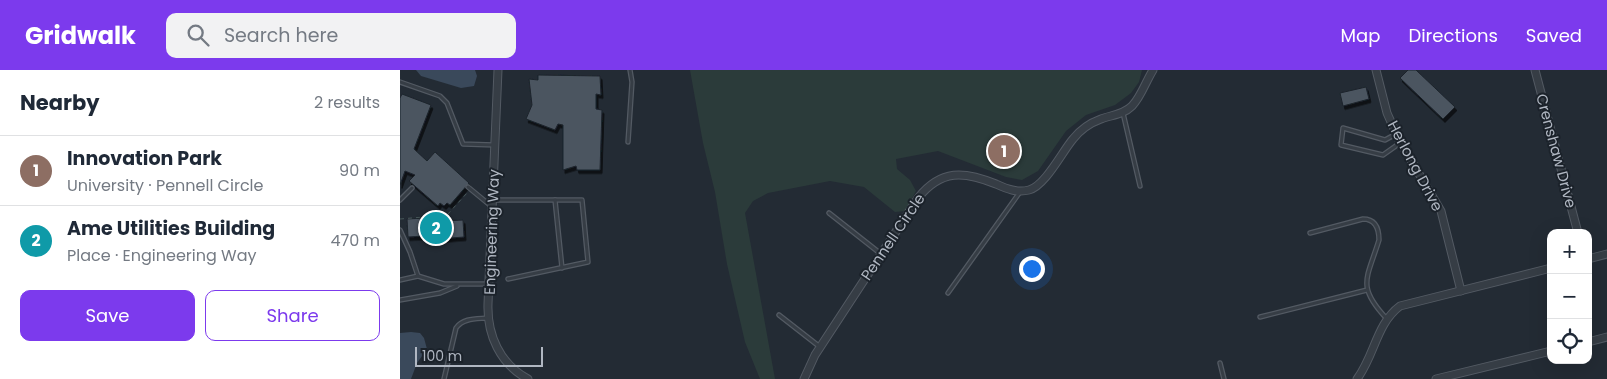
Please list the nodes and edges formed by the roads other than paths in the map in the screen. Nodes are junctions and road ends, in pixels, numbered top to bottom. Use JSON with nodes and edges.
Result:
{"nodes":[{"id":1,"x":498,"y":70,"type":"edge"},
{"id":2,"x":630,"y":70,"type":"edge"},
{"id":3,"x":1153,"y":70,"type":"edge"},
{"id":4,"x":1376,"y":70,"type":"edge"},
{"id":5,"x":1535,"y":70,"type":"edge"},
{"id":6,"x":400,"y":82,"type":"edge"},
{"id":7,"x":1123,"y":113,"type":"junction"},
{"id":8,"x":1396,"y":134,"type":"junction"},
{"id":9,"x":628,"y":142,"type":"dead end"},
{"id":10,"x":1400,"y":143,"type":"junction"},
{"id":11,"x":495,"y":146,"type":"junction"},
{"id":12,"x":1140,"y":186,"type":"dead end"},
{"id":13,"x":412,"y":188,"type":"dead end"},
{"id":14,"x":470,"y":188,"type":"road end"},
{"id":15,"x":1020,"y":192,"type":"junction"},
{"id":16,"x":400,"y":200,"type":"edge"},
{"id":17,"x":555,"y":200,"type":"junction"},
{"id":18,"x":493,"y":204,"type":"junction"},
{"id":19,"x":829,"y":213,"type":"dead end"},
{"id":20,"x":1577,"y":229,"type":"edge"},
{"id":21,"x":400,"y":230,"type":"edge"},
{"id":22,"x":1310,"y":233,"type":"dead end"},
{"id":23,"x":881,"y":254,"type":"junction"},
{"id":24,"x":1607,"y":254,"type":"edge"},
{"id":25,"x":1592,"y":258,"type":"edge"},
{"id":26,"x":562,"y":268,"type":"junction"},
{"id":27,"x":1547,"y":269,"type":"edge"},
{"id":28,"x":418,"y":276,"type":"junction"},
{"id":29,"x":508,"y":278,"type":"dead end"},
{"id":30,"x":400,"y":280,"type":"edge"},
{"id":31,"x":460,"y":284,"type":"junction"},
{"id":32,"x":489,"y":284,"type":"junction"},
{"id":33,"x":1367,"y":290,"type":"junction"},
{"id":34,"x":1461,"y":290,"type":"junction"},
{"id":35,"x":948,"y":293,"type":"dead end"},
{"id":36,"x":400,"y":300,"type":"edge"},
{"id":37,"x":779,"y":315,"type":"dead end"},
{"id":38,"x":1260,"y":317,"type":"dead end"},
{"id":39,"x":489,"y":318,"type":"junction"},
{"id":40,"x":1387,"y":319,"type":"junction"},
{"id":41,"x":1607,"y":337,"type":"edge"},
{"id":42,"x":1592,"y":341,"type":"edge"},
{"id":43,"x":820,"y":347,"type":"junction"},
{"id":44,"x":1547,"y":352,"type":"edge"},
{"id":45,"x":1220,"y":363,"type":"dead end"},
{"id":46,"x":444,"y":379,"type":"edge"},
{"id":47,"x":528,"y":379,"type":"edge"},
{"id":48,"x":804,"y":379,"type":"edge"},
{"id":49,"x":1224,"y":379,"type":"edge"},
{"id":50,"x":1357,"y":379,"type":"edge"},
{"id":51,"x":1436,"y":379,"type":"edge"}],
"edges":[{"from":1,"to":11,"type":"street","name":"Engineering Way"},
{"from":2,"to":9,"type":"lane"},
{"from":3,"to":7,"type":"street"},
{"from":4,"to":8,"type":"street","name":"Herlong Drive"},
{"from":5,"to":20,"type":"street","name":"Crenshaw Drive"},
{"from":6,"to":11,"type":"lane"},
{"from":7,"to":12,"type":"lane"},
{"from":7,"to":15,"type":"street"},
{"from":8,"to":10,"type":"street","name":"Herlong Drive"},
{"from":8,"to":10,"type":"lane"},
{"from":10,"to":34,"type":"street","name":"Herlong Drive"},
{"from":11,"to":18,"type":"street","name":"Engineering Way"},
{"from":13,"to":16,"type":"lane"},
{"from":14,"to":18,"type":"lane"},
{"from":15,"to":23,"type":"street","name":"Pennell Circle"},
{"from":15,"to":35,"type":"lane"},
{"from":17,"to":18,"type":"lane"},
{"from":17,"to":26,"type":"lane"},
{"from":17,"to":26,"type":"lane"},
{"from":18,"to":32,"type":"street","name":"Engineering Way"},
{"from":19,"to":23,"type":"lane"},
{"from":21,"to":28,"type":"lane"},
{"from":22,"to":33,"type":"lane"},
{"from":23,"to":43,"type":"street","name":"Pennell Circle"},
{"from":24,"to":25,"type":"street"},
{"from":26,"to":29,"type":"lane"},
{"from":27,"to":34,"type":"street"},
{"from":28,"to":30,"type":"lane"},
{"from":28,"to":31,"type":"lane"},
{"from":31,"to":32,"type":"lane"},
{"from":31,"to":36,"type":"lane"},
{"from":32,"to":39,"type":"street","name":"Engineering Way"},
{"from":33,"to":38,"type":"lane"},
{"from":33,"to":40,"type":"lane"},
{"from":34,"to":40,"type":"street"},
{"from":37,"to":43,"type":"lane"},
{"from":39,"to":46,"type":"lane"},
{"from":39,"to":47,"type":"street","name":"Engineering Way"},
{"from":40,"to":50,"type":"street"},
{"from":41,"to":42,"type":"street"},
{"from":43,"to":48,"type":"street","name":"Pennell Circle"},
{"from":44,"to":51,"type":"street"},
{"from":45,"to":49,"type":"lane"}]}
